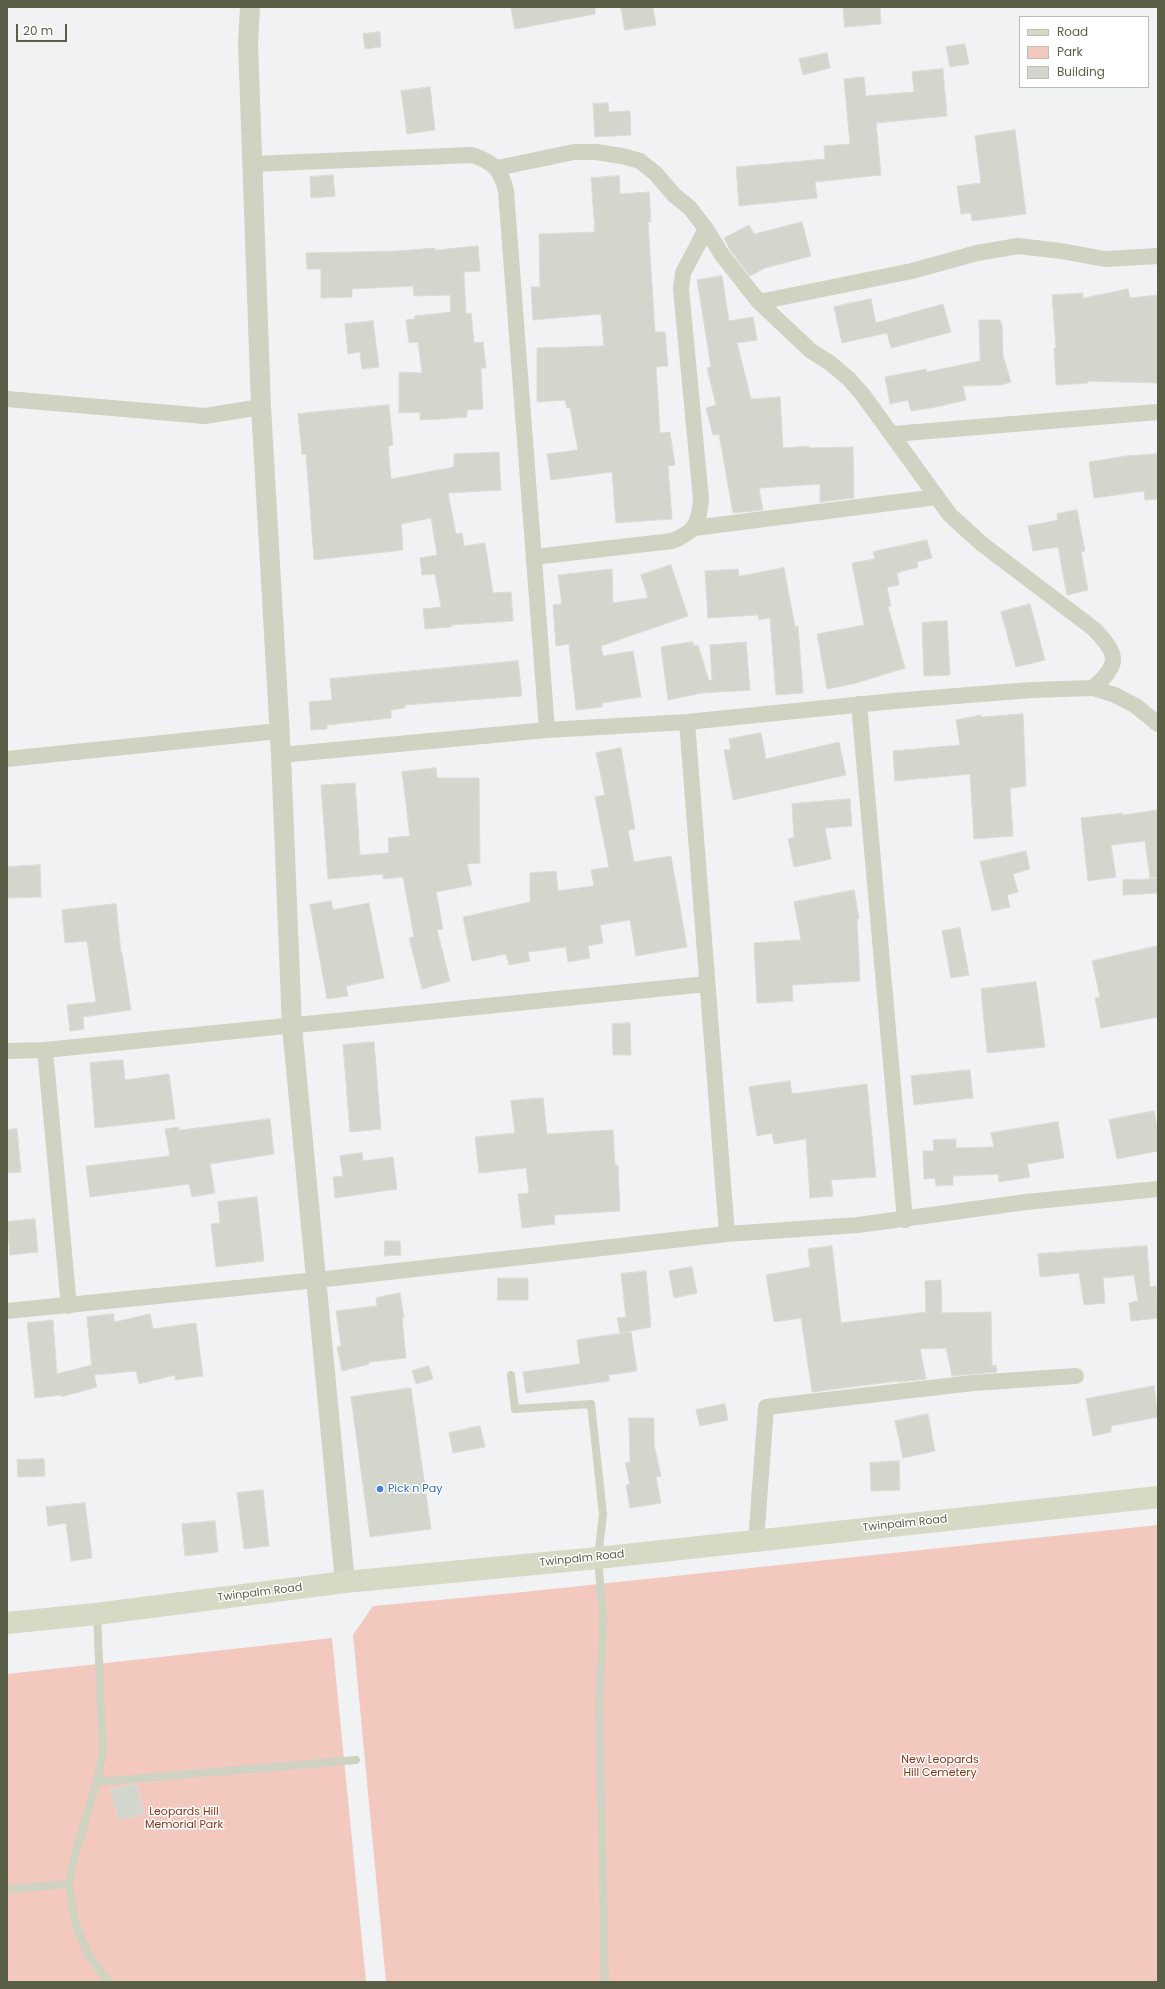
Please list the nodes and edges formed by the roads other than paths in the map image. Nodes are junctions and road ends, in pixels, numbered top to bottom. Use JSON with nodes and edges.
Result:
{"nodes":[{"id":1,"x":250,"y":7,"type":"edge"},
{"id":2,"x":252,"y":164,"type":"junction"},
{"id":3,"x":497,"y":168,"type":"junction"},
{"id":4,"x":706,"y":229,"type":"junction"},
{"id":5,"x":1158,"y":256,"type":"edge"},
{"id":6,"x":758,"y":302,"type":"junction"},
{"id":7,"x":7,"y":399,"type":"edge"},
{"id":8,"x":261,"y":408,"type":"junction"},
{"id":9,"x":1158,"y":412,"type":"edge"},
{"id":10,"x":893,"y":434,"type":"junction"},
{"id":11,"x":937,"y":497,"type":"junction"},
{"id":12,"x":694,"y":528,"type":"junction"},
{"id":13,"x":534,"y":557,"type":"junction"},
{"id":14,"x":1092,"y":688,"type":"junction"},
{"id":15,"x":859,"y":704,"type":"junction"},
{"id":16,"x":687,"y":722,"type":"junction"},
{"id":17,"x":1158,"y":724,"type":"edge"},
{"id":18,"x":547,"y":730,"type":"junction"},
{"id":19,"x":279,"y":731,"type":"junction"},
{"id":20,"x":281,"y":755,"type":"junction"},
{"id":21,"x":7,"y":760,"type":"edge"},
{"id":22,"x":707,"y":984,"type":"junction"},
{"id":23,"x":292,"y":1027,"type":"junction"},
{"id":24,"x":45,"y":1050,"type":"junction"},
{"id":25,"x":7,"y":1051,"type":"edge"},
{"id":26,"x":1158,"y":1189,"type":"edge"},
{"id":27,"x":906,"y":1220,"type":"junction"},
{"id":28,"x":727,"y":1234,"type":"junction"},
{"id":29,"x":317,"y":1280,"type":"junction"},
{"id":30,"x":69,"y":1306,"type":"junction"},
{"id":31,"x":7,"y":1311,"type":"edge"},
{"id":32,"x":511,"y":1375,"type":"dead end"},
{"id":33,"x":1076,"y":1376,"type":"dead end"},
{"id":34,"x":1158,"y":1497,"type":"edge"},
{"id":35,"x":756,"y":1541,"type":"junction"},
{"id":36,"x":598,"y":1558,"type":"junction"},
{"id":37,"x":345,"y":1582,"type":"junction"},
{"id":38,"x":96,"y":1614,"type":"junction"},
{"id":39,"x":7,"y":1623,"type":"edge"},
{"id":40,"x":356,"y":1760,"type":"dead end"},
{"id":41,"x":96,"y":1782,"type":"junction"},
{"id":42,"x":69,"y":1884,"type":"junction"},
{"id":43,"x":7,"y":1889,"type":"edge"},
{"id":44,"x":108,"y":1982,"type":"edge"},
{"id":45,"x":605,"y":1982,"type":"edge"}],
"edges":[{"from":1,"to":2,"type":"street"},
{"from":2,"to":3,"type":"street"},
{"from":2,"to":8,"type":"street"},
{"from":3,"to":4,"type":"street"},
{"from":3,"to":13,"type":"street"},
{"from":4,"to":6,"type":"street"},
{"from":4,"to":12,"type":"street"},
{"from":5,"to":6,"type":"street"},
{"from":6,"to":10,"type":"street"},
{"from":7,"to":8,"type":"street"},
{"from":8,"to":19,"type":"street"},
{"from":9,"to":10,"type":"street"},
{"from":10,"to":11,"type":"street"},
{"from":11,"to":12,"type":"street"},
{"from":11,"to":14,"type":"street"},
{"from":12,"to":13,"type":"street"},
{"from":13,"to":18,"type":"street"},
{"from":14,"to":15,"type":"street"},
{"from":14,"to":17,"type":"street"},
{"from":15,"to":16,"type":"street"},
{"from":15,"to":27,"type":"street"},
{"from":16,"to":18,"type":"street"},
{"from":16,"to":22,"type":"street"},
{"from":18,"to":20,"type":"street"},
{"from":19,"to":20,"type":"street"},
{"from":19,"to":21,"type":"street"},
{"from":20,"to":23,"type":"street"},
{"from":22,"to":23,"type":"street"},
{"from":22,"to":28,"type":"street"},
{"from":23,"to":24,"type":"street"},
{"from":23,"to":29,"type":"street"},
{"from":24,"to":25,"type":"street"},
{"from":24,"to":30,"type":"street"},
{"from":26,"to":27,"type":"street"},
{"from":27,"to":28,"type":"street"},
{"from":28,"to":29,"type":"street"},
{"from":29,"to":30,"type":"street"},
{"from":29,"to":37,"type":"street"},
{"from":30,"to":31,"type":"street"},
{"from":32,"to":36,"type":"lane"},
{"from":33,"to":35,"type":"street"},
{"from":34,"to":35,"type":"main road","name":"Twinpalm Road"},
{"from":35,"to":36,"type":"main road","name":"Twinpalm Road"},
{"from":36,"to":37,"type":"main road","name":"Twinpalm Road"},
{"from":36,"to":45,"type":"lane"},
{"from":37,"to":38,"type":"main road","name":"Twinpalm Road"},
{"from":38,"to":39,"type":"main road","name":"Twinpalm Road"},
{"from":38,"to":41,"type":"lane"},
{"from":40,"to":41,"type":"lane"},
{"from":41,"to":42,"type":"lane"},
{"from":42,"to":43,"type":"lane"},
{"from":42,"to":44,"type":"lane"}]}
